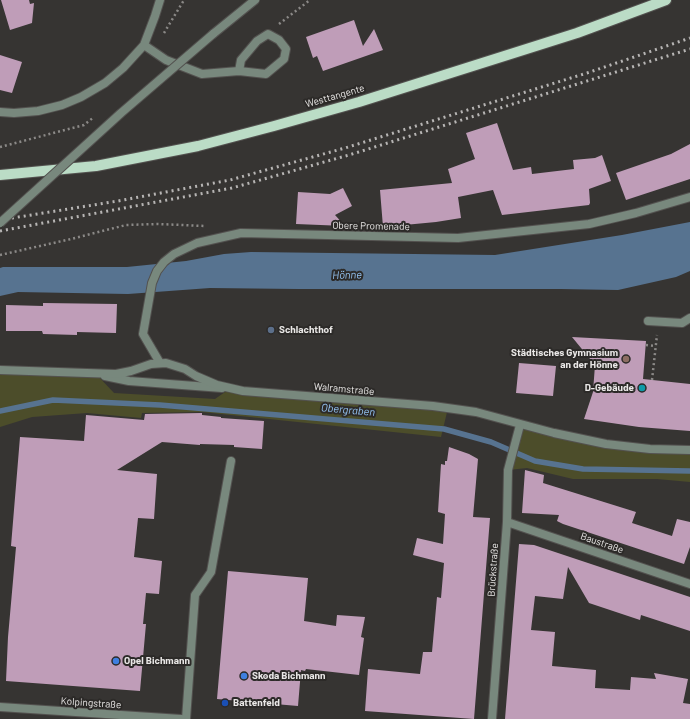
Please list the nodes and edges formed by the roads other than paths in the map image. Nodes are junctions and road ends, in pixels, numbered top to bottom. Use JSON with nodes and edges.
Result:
{"nodes":[{"id":1,"x":160,"y":0,"type":"edge"},
{"id":2,"x":255,"y":0,"type":"edge"},
{"id":3,"x":666,"y":0,"type":"edge"},
{"id":4,"x":144,"y":45,"type":"junction"},
{"id":5,"x":239,"y":71,"type":"junction"},
{"id":6,"x":0,"y":112,"type":"edge"},
{"id":7,"x":0,"y":175,"type":"edge"},
{"id":8,"x":690,"y":197,"type":"edge"},
{"id":9,"x":0,"y":223,"type":"edge"},
{"id":10,"x":690,"y":318,"type":"edge"},
{"id":11,"x":648,"y":321,"type":"dead end"},
{"id":12,"x":160,"y":363,"type":"junction"},
{"id":13,"x":0,"y":370,"type":"edge"},
{"id":14,"x":96,"y":374,"type":"junction"},
{"id":15,"x":229,"y":389,"type":"junction"},
{"id":16,"x":520,"y":424,"type":"junction"},
{"id":17,"x":690,"y":450,"type":"edge"},
{"id":18,"x":231,"y":461,"type":"dead end"},
{"id":19,"x":507,"y":522,"type":"junction"},
{"id":20,"x":690,"y":584,"type":"edge"},
{"id":21,"x":0,"y":707,"type":"edge"},
{"id":22,"x":181,"y":719,"type":"edge"},
{"id":23,"x":186,"y":719,"type":"edge"},
{"id":24,"x":492,"y":719,"type":"edge"}],
"edges":[{"from":1,"to":4,"type":"street"},
{"from":2,"to":9,"type":"street","bridge":true},
{"from":3,"to":7,"type":"main road","name":"Westtangente"},
{"from":4,"to":5,"type":"street"},
{"from":4,"to":6,"type":"street"},
{"from":5,"to":5,"type":"street"},
{"from":8,"to":12,"type":"street","name":"Obere Promenade"},
{"from":10,"to":11,"type":"street"},
{"from":12,"to":14,"type":"street","name":"Walramstraße"},
{"from":12,"to":15,"type":"street","name":"Walramstraße"},
{"from":13,"to":14,"type":"street","name":"Walramstraße"},
{"from":14,"to":15,"type":"street"},
{"from":15,"to":16,"type":"street","name":"Walramstraße"},
{"from":16,"to":17,"type":"street","name":"Walramstraße"},
{"from":16,"to":19,"type":"street","name":"Brückstraße"},
{"from":18,"to":23,"type":"street"},
{"from":19,"to":20,"type":"street","name":"Baustraße"},
{"from":19,"to":24,"type":"street","name":"Brückstraße"},
{"from":21,"to":22,"type":"street","name":"Kolpingstraße"}]}
